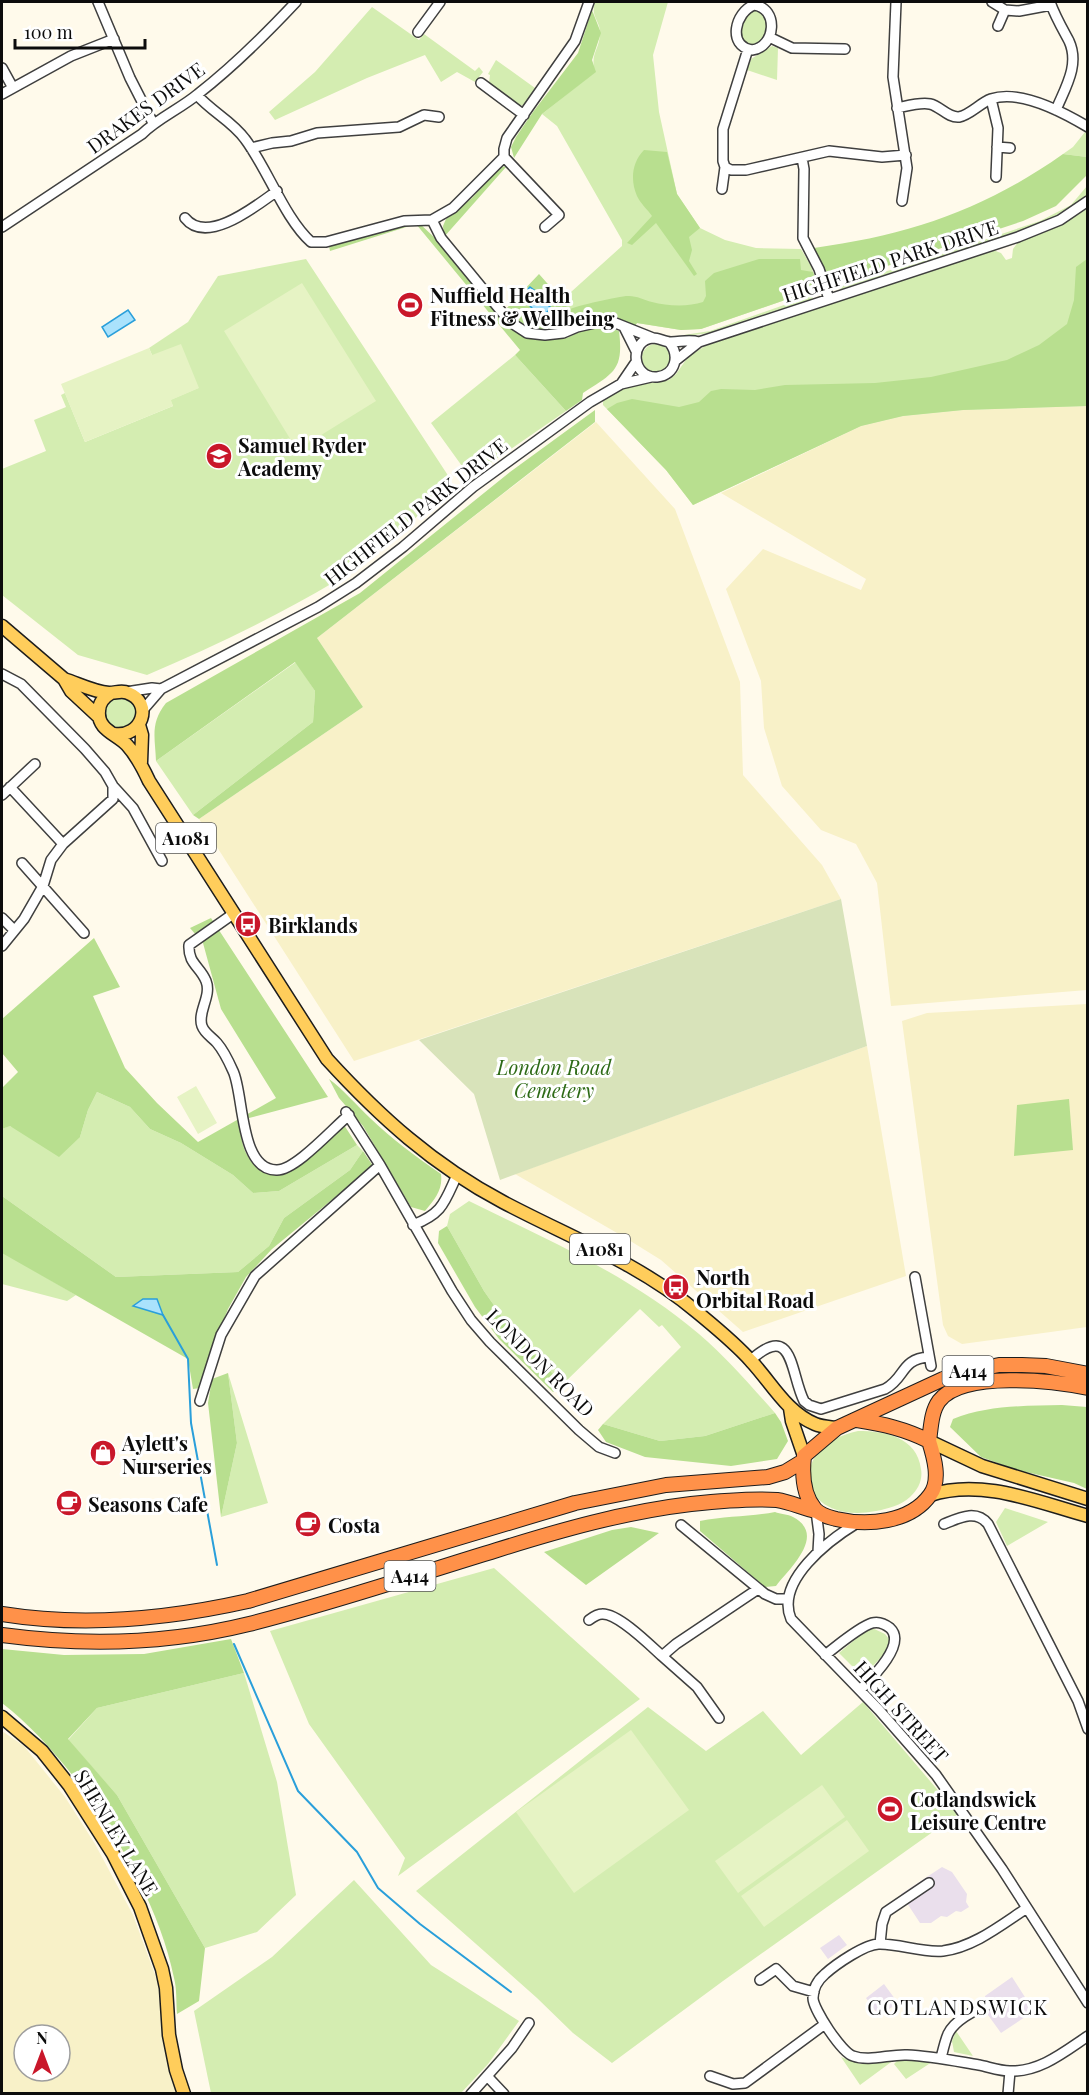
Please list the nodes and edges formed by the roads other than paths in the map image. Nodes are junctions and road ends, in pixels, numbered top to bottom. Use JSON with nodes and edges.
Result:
{"nodes":[{"id":1,"x":98,"y":2,"type":"edge"},
{"id":2,"x":296,"y":2,"type":"edge"},
{"id":3,"x":440,"y":2,"type":"edge"},
{"id":4,"x":589,"y":2,"type":"edge"},
{"id":5,"x":896,"y":2,"type":"edge"},
{"id":6,"x":992,"y":2,"type":"edge"},
{"id":7,"x":758,"y":3,"type":"edge"},
{"id":8,"x":1051,"y":3,"type":"edge"},
{"id":9,"x":1005,"y":10,"type":"junction"},
{"id":10,"x":998,"y":26,"type":"dead end"},
{"id":11,"x":418,"y":32,"type":"dead end"},
{"id":12,"x":769,"y":38,"type":"junction"},
{"id":13,"x":114,"y":39,"type":"junction"},
{"id":14,"x":748,"y":49,"type":"junction"},
{"id":15,"x":845,"y":49,"type":"dead end"},
{"id":16,"x":2,"y":68,"type":"edge"},
{"id":17,"x":481,"y":83,"type":"dead end"},
{"id":18,"x":13,"y":88,"type":"junction"},
{"id":19,"x":2,"y":94,"type":"edge"},
{"id":20,"x":197,"y":95,"type":"junction"},
{"id":21,"x":992,"y":99,"type":"junction"},
{"id":22,"x":897,"y":108,"type":"junction"},
{"id":23,"x":1056,"y":110,"type":"junction"},
{"id":24,"x":524,"y":115,"type":"junction"},
{"id":25,"x":439,"y":117,"type":"dead end"},
{"id":26,"x":153,"y":123,"type":"junction"},
{"id":27,"x":1088,"y":127,"type":"edge"},
{"id":28,"x":998,"y":147,"type":"junction"},
{"id":29,"x":251,"y":148,"type":"junction"},
{"id":30,"x":1010,"y":148,"type":"dead end"},
{"id":31,"x":906,"y":155,"type":"junction"},
{"id":32,"x":504,"y":157,"type":"junction"},
{"id":33,"x":802,"y":158,"type":"junction"},
{"id":34,"x":725,"y":167,"type":"junction"},
{"id":35,"x":996,"y":177,"type":"dead end"},
{"id":36,"x":722,"y":189,"type":"dead end"},
{"id":37,"x":277,"y":191,"type":"junction"},
{"id":38,"x":902,"y":201,"type":"dead end"},
{"id":39,"x":1088,"y":201,"type":"edge"},
{"id":40,"x":185,"y":218,"type":"dead end"},
{"id":41,"x":432,"y":220,"type":"junction"},
{"id":42,"x":2,"y":227,"type":"edge"},
{"id":43,"x":545,"y":227,"type":"dead end"},
{"id":44,"x":829,"y":299,"type":"junction"},
{"id":45,"x":624,"y":327,"type":"junction"},
{"id":46,"x":653,"y":338,"type":"junction"},
{"id":47,"x":669,"y":342,"type":"junction"},
{"id":48,"x":699,"y":342,"type":"junction"},
{"id":49,"x":636,"y":351,"type":"junction"},
{"id":50,"x":675,"y":361,"type":"junction"},
{"id":51,"x":636,"y":362,"type":"junction"},
{"id":52,"x":651,"y":377,"type":"junction"},
{"id":53,"x":621,"y":384,"type":"junction"},
{"id":54,"x":2,"y":626,"type":"edge"},
{"id":55,"x":2,"y":674,"type":"edge"},
{"id":56,"x":64,"y":680,"type":"junction"},
{"id":57,"x":161,"y":689,"type":"junction"},
{"id":58,"x":126,"y":692,"type":"junction"},
{"id":59,"x":111,"y":693,"type":"junction"},
{"id":60,"x":142,"y":711,"type":"junction"},
{"id":61,"x":99,"y":717,"type":"junction"},
{"id":62,"x":138,"y":725,"type":"junction"},
{"id":63,"x":114,"y":734,"type":"junction"},
{"id":64,"x":141,"y":762,"type":"junction"},
{"id":65,"x":34,"y":765,"type":"dead end"},
{"id":66,"x":113,"y":786,"type":"junction"},
{"id":67,"x":10,"y":787,"type":"junction"},
{"id":68,"x":2,"y":795,"type":"edge"},
{"id":69,"x":63,"y":844,"type":"junction"},
{"id":70,"x":162,"y":861,"type":"dead end"},
{"id":71,"x":22,"y":863,"type":"dead end"},
{"id":72,"x":44,"y":886,"type":"junction"},
{"id":73,"x":233,"y":914,"type":"junction"},
{"id":74,"x":2,"y":918,"type":"edge"},
{"id":75,"x":14,"y":930,"type":"junction"},
{"id":76,"x":84,"y":933,"type":"dead end"},
{"id":77,"x":2,"y":946,"type":"edge"},
{"id":78,"x":380,"y":1165,"type":"junction"},
{"id":79,"x":457,"y":1175,"type":"junction"},
{"id":80,"x":413,"y":1225,"type":"junction"},
{"id":81,"x":915,"y":1276,"type":"dead end"},
{"id":82,"x":751,"y":1360,"type":"junction"},
{"id":83,"x":1088,"y":1374,"type":"edge"},
{"id":84,"x":1088,"y":1388,"type":"edge"},
{"id":85,"x":200,"y":1401,"type":"dead end"},
{"id":86,"x":790,"y":1408,"type":"junction"},
{"id":87,"x":857,"y":1420,"type":"junction"},
{"id":88,"x":837,"y":1428,"type":"junction"},
{"id":89,"x":929,"y":1441,"type":"junction"},
{"id":90,"x":615,"y":1453,"type":"dead end"},
{"id":91,"x":804,"y":1459,"type":"junction"},
{"id":92,"x":930,"y":1495,"type":"junction"},
{"id":93,"x":1088,"y":1499,"type":"edge"},
{"id":94,"x":816,"y":1511,"type":"junction"},
{"id":95,"x":1088,"y":1516,"type":"edge"},
{"id":96,"x":857,"y":1522,"type":"junction"},
{"id":97,"x":944,"y":1524,"type":"dead end"},
{"id":98,"x":681,"y":1525,"type":"dead end"},
{"id":99,"x":818,"y":1552,"type":"junction"},
{"id":100,"x":758,"y":1589,"type":"junction"},
{"id":101,"x":788,"y":1599,"type":"junction"},
{"id":102,"x":2,"y":1614,"type":"edge"},
{"id":103,"x":589,"y":1620,"type":"dead end"},
{"id":104,"x":2,"y":1635,"type":"edge"},
{"id":105,"x":825,"y":1654,"type":"junction"},
{"id":106,"x":662,"y":1656,"type":"junction"},
{"id":107,"x":860,"y":1690,"type":"junction"},
{"id":108,"x":1083,"y":1699,"type":"edge"},
{"id":109,"x":2,"y":1717,"type":"edge"},
{"id":110,"x":719,"y":1718,"type":"dead end"},
{"id":111,"x":1088,"y":1729,"type":"edge"},
{"id":112,"x":929,"y":1882,"type":"dead end"},
{"id":113,"x":1027,"y":1908,"type":"junction"},
{"id":114,"x":880,"y":1944,"type":"junction"},
{"id":115,"x":760,"y":1980,"type":"dead end"},
{"id":116,"x":814,"y":1992,"type":"junction"},
{"id":117,"x":1088,"y":2002,"type":"edge"},
{"id":118,"x":987,"y":2005,"type":"dead end"},
{"id":119,"x":529,"y":2023,"type":"dead end"},
{"id":120,"x":825,"y":2024,"type":"junction"},
{"id":121,"x":1088,"y":2037,"type":"edge"},
{"id":122,"x":941,"y":2058,"type":"junction"},
{"id":123,"x":1010,"y":2071,"type":"junction"},
{"id":124,"x":487,"y":2076,"type":"junction"},
{"id":125,"x":710,"y":2076,"type":"dead end"},
{"id":126,"x":184,"y":2094,"type":"edge"},
{"id":127,"x":471,"y":2094,"type":"edge"},
{"id":128,"x":504,"y":2094,"type":"edge"},
{"id":129,"x":1008,"y":2094,"type":"edge"}],
"edges":[{"from":1,"to":13,"type":"street"},
{"from":2,"to":20,"type":"street","name":"DRAKES DRIVE"},
{"from":3,"to":11,"type":"street"},
{"from":4,"to":24,"type":"street"},
{"from":5,"to":22,"type":"street"},
{"from":6,"to":9,"type":"street"},
{"from":7,"to":12,"type":"street"},
{"from":7,"to":14,"type":"street"},
{"from":8,"to":9,"type":"street"},
{"from":8,"to":23,"type":"street"},
{"from":9,"to":10,"type":"street"},
{"from":12,"to":14,"type":"street"},
{"from":12,"to":15,"type":"street"},
{"from":13,"to":18,"type":"street"},
{"from":13,"to":26,"type":"street"},
{"from":14,"to":34,"type":"street"},
{"from":16,"to":18,"type":"street"},
{"from":17,"to":24,"type":"street"},
{"from":18,"to":19,"type":"street"},
{"from":20,"to":26,"type":"street","name":"DRAKES DRIVE"},
{"from":20,"to":29,"type":"street"},
{"from":21,"to":22,"type":"street"},
{"from":21,"to":23,"type":"street"},
{"from":21,"to":28,"type":"street"},
{"from":22,"to":31,"type":"street"},
{"from":23,"to":27,"type":"street"},
{"from":24,"to":32,"type":"street"},
{"from":25,"to":29,"type":"street"},
{"from":26,"to":42,"type":"street","name":"DRAKES DRIVE"},
{"from":28,"to":30,"type":"street"},
{"from":28,"to":35,"type":"street"},
{"from":29,"to":37,"type":"street"},
{"from":31,"to":33,"type":"street"},
{"from":31,"to":38,"type":"street"},
{"from":32,"to":41,"type":"street"},
{"from":32,"to":43,"type":"street"},
{"from":33,"to":34,"type":"street"},
{"from":33,"to":44,"type":"street"},
{"from":34,"to":36,"type":"street"},
{"from":37,"to":40,"type":"street"},
{"from":37,"to":41,"type":"street"},
{"from":39,"to":44,"type":"street","name":"HIGHFIELD PARK DRIVE"},
{"from":41,"to":45,"type":"street","name":"HIGHFIELD PARK DRIVE"},
{"from":44,"to":48,"type":"street","name":"HIGHFIELD PARK DRIVE"},
{"from":45,"to":46,"type":"street","name":"HIGHFIELD PARK DRIVE"},
{"from":45,"to":49,"type":"street"},
{"from":46,"to":47,"type":"street","name":"HIGHFIELD PARK DRIVE"},
{"from":46,"to":49,"type":"street"},
{"from":47,"to":48,"type":"street","name":"HIGHFIELD PARK DRIVE"},
{"from":47,"to":50,"type":"street"},
{"from":48,"to":50,"type":"street","name":"HIGHFIELD PARK DRIVE"},
{"from":49,"to":51,"type":"street"},
{"from":50,"to":52,"type":"street","name":"HIGHFIELD PARK DRIVE"},
{"from":51,"to":52,"type":"street"},
{"from":51,"to":53,"type":"street","name":"HIGHFIELD PARK DRIVE"},
{"from":52,"to":53,"type":"street","name":"HIGHFIELD PARK DRIVE"},
{"from":53,"to":57,"type":"street","name":"HIGHFIELD PARK DRIVE"},
{"from":54,"to":56,"type":"main road","number":"A1081"},
{"from":55,"to":66,"type":"street"},
{"from":56,"to":59,"type":"main road","number":"A1081"},
{"from":56,"to":61,"type":"main road","number":"A1081"},
{"from":57,"to":58,"type":"street","name":"HIGHFIELD PARK DRIVE"},
{"from":57,"to":60,"type":"street","name":"HIGHFIELD PARK DRIVE"},
{"from":58,"to":59,"type":"main road","number":"A1081"},
{"from":58,"to":60,"type":"main road"},
{"from":59,"to":61,"type":"main road"},
{"from":60,"to":62,"type":"main road","number":"A1081"},
{"from":61,"to":63,"type":"main road","number":"A1081"},
{"from":62,"to":63,"type":"main road"},
{"from":62,"to":64,"type":"main road","number":"A1081"},
{"from":63,"to":64,"type":"main road","number":"A1081"},
{"from":64,"to":73,"type":"main road","number":"A1081"},
{"from":65,"to":67,"type":"street"},
{"from":66,"to":69,"type":"street"},
{"from":66,"to":70,"type":"street"},
{"from":67,"to":68,"type":"street"},
{"from":67,"to":69,"type":"street"},
{"from":69,"to":72,"type":"street"},
{"from":71,"to":72,"type":"street"},
{"from":72,"to":75,"type":"street"},
{"from":72,"to":76,"type":"street"},
{"from":73,"to":78,"type":"street","name":"LONDON ROAD"},
{"from":73,"to":79,"type":"main road","number":"A1081"},
{"from":74,"to":75,"type":"street"},
{"from":75,"to":77,"type":"street"},
{"from":78,"to":80,"type":"street","name":"LONDON ROAD"},
{"from":78,"to":85,"type":"street"},
{"from":79,"to":80,"type":"street"},
{"from":79,"to":82,"type":"main road","number":"A1081"},
{"from":80,"to":90,"type":"street","name":"LONDON ROAD"},
{"from":81,"to":82,"type":"street"},
{"from":82,"to":86,"type":"main road","number":"A1081"},
{"from":83,"to":87,"type":"highway","number":"A414"},
{"from":84,"to":89,"type":"highway","number":"A414"},
{"from":86,"to":88,"type":"main road","number":"A1081"},
{"from":86,"to":91,"type":"main road","number":"A1081"},
{"from":87,"to":88,"type":"highway"},
{"from":87,"to":89,"type":"highway"},
{"from":88,"to":91,"type":"highway"},
{"from":89,"to":92,"type":"highway"},
{"from":89,"to":93,"type":"main road"},
{"from":91,"to":94,"type":"highway"},
{"from":91,"to":102,"type":"highway","number":"A414"},
{"from":92,"to":95,"type":"main road"},
{"from":92,"to":96,"type":"highway"},
{"from":94,"to":96,"type":"highway"},
{"from":94,"to":99,"type":"street"},
{"from":94,"to":104,"type":"highway","number":"A414"},
{"from":96,"to":99,"type":"street"},
{"from":97,"to":108,"type":"street"},
{"from":98,"to":100,"type":"street"},
{"from":99,"to":101,"type":"street"},
{"from":100,"to":101,"type":"street"},
{"from":100,"to":106,"type":"street"},
{"from":101,"to":105,"type":"street","name":"HIGH STREET"},
{"from":103,"to":106,"type":"street"},
{"from":105,"to":107,"type":"street","name":"HIGH STREET"},
{"from":105,"to":107,"type":"street"},
{"from":106,"to":110,"type":"street"},
{"from":107,"to":113,"type":"street","name":"HIGH STREET"},
{"from":108,"to":111,"type":"street"},
{"from":109,"to":126,"type":"main road","name":"SHENLEY LANE"},
{"from":112,"to":114,"type":"street"},
{"from":113,"to":114,"type":"street"},
{"from":113,"to":117,"type":"street","name":"HIGH STREET"},
{"from":114,"to":116,"type":"street"},
{"from":115,"to":116,"type":"street"},
{"from":116,"to":120,"type":"street"},
{"from":118,"to":122,"type":"street"},
{"from":119,"to":124,"type":"street"},
{"from":120,"to":122,"type":"street"},
{"from":120,"to":125,"type":"street"},
{"from":121,"to":123,"type":"street"},
{"from":122,"to":123,"type":"street"},
{"from":123,"to":129,"type":"street"},
{"from":124,"to":127,"type":"street"},
{"from":124,"to":128,"type":"street"}]}
